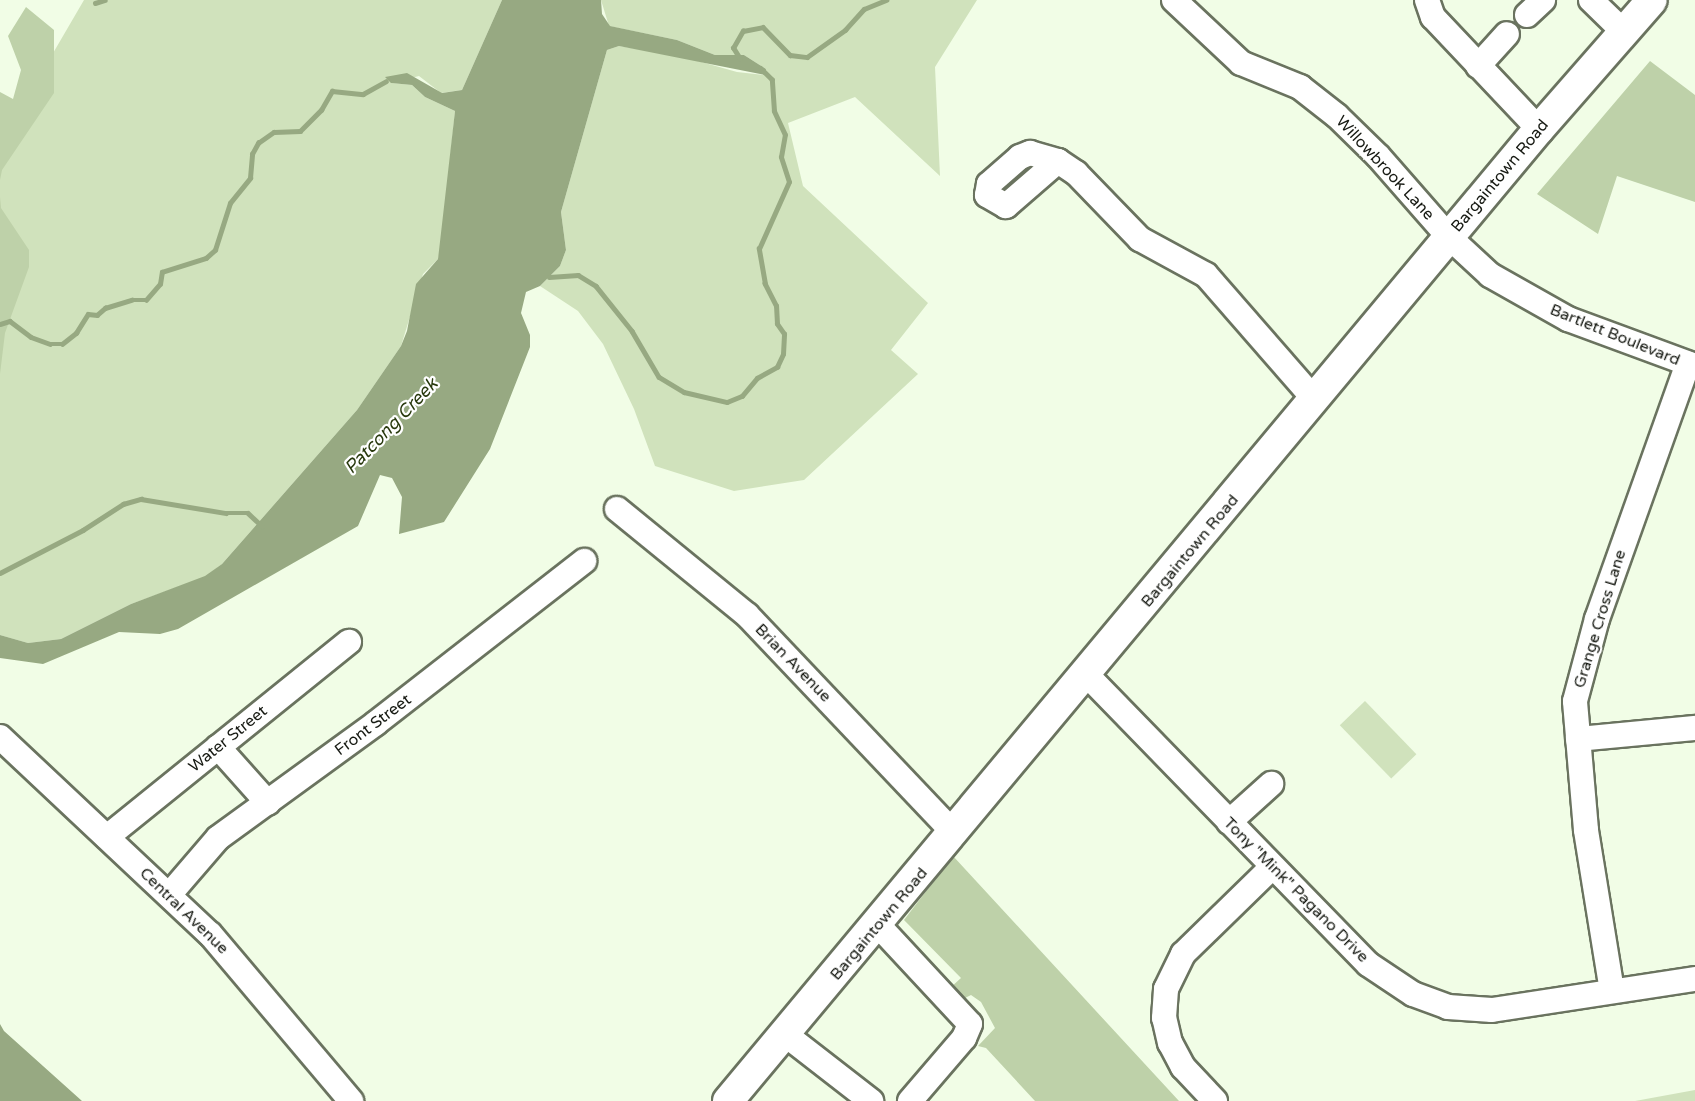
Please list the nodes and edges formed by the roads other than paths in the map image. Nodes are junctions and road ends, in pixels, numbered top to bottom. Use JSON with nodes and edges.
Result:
{"nodes":[{"id":1,"x":1174,"y":0,"type":"edge"},
{"id":2,"x":1427,"y":0,"type":"edge"},
{"id":3,"x":1592,"y":0,"type":"edge"},
{"id":4,"x":1652,"y":0,"type":"edge"},
{"id":5,"x":1624,"y":33,"type":"junction"},
{"id":6,"x":1507,"y":34,"type":"dead end"},
{"id":7,"x":1478,"y":66,"type":"junction"},
{"id":8,"x":1539,"y":129,"type":"junction"},
{"id":9,"x":1058,"y":161,"type":"dead end"},
{"id":10,"x":1449,"y":237,"type":"junction"},
{"id":11,"x":1691,"y":365,"type":"edge"},
{"id":12,"x":1315,"y":400,"type":"junction"},
{"id":13,"x":617,"y":509,"type":"dead end"},
{"id":14,"x":584,"y":561,"type":"dead end"},
{"id":15,"x":349,"y":642,"type":"dead end"},
{"id":16,"x":1087,"y":675,"type":"junction"},
{"id":17,"x":1695,"y":728,"type":"edge"},
{"id":18,"x":0,"y":738,"type":"edge"},
{"id":19,"x":1578,"y":739,"type":"junction"},
{"id":20,"x":218,"y":747,"type":"junction"},
{"id":21,"x":1271,"y":784,"type":"dead end"},
{"id":22,"x":268,"y":803,"type":"junction"},
{"id":23,"x":1229,"y":822,"type":"junction"},
{"id":24,"x":954,"y":833,"type":"junction"},
{"id":25,"x":107,"y":837,"type":"junction"},
{"id":26,"x":1272,"y":867,"type":"junction"},
{"id":27,"x":169,"y":895,"type":"junction"},
{"id":28,"x":878,"y":925,"type":"junction"},
{"id":29,"x":1695,"y":979,"type":"edge"},
{"id":30,"x":1612,"y":991,"type":"junction"},
{"id":31,"x":786,"y":1035,"type":"junction"},
{"id":32,"x":351,"y":1101,"type":"edge"},
{"id":33,"x":728,"y":1101,"type":"edge"},
{"id":34,"x":871,"y":1101,"type":"edge"},
{"id":35,"x":910,"y":1101,"type":"edge"},
{"id":36,"x":1215,"y":1101,"type":"edge"}],
"edges":[{"from":1,"to":10,"type":"street","name":"Willowbrook Lane"},
{"from":2,"to":7,"type":"street"},
{"from":3,"to":5,"type":"street"},
{"from":4,"to":5,"type":"main road","name":"Bargaintown Road"},
{"from":5,"to":8,"type":"main road","name":"Bargaintown Road"},
{"from":6,"to":7,"type":"street"},
{"from":7,"to":8,"type":"street"},
{"from":8,"to":10,"type":"main road","name":"Bargaintown Road"},
{"from":9,"to":12,"type":"street"},
{"from":10,"to":11,"type":"street","name":"Bartlett Boulevard"},
{"from":10,"to":12,"type":"main road","name":"Bargaintown Road"},
{"from":11,"to":19,"type":"street","name":"Grange Cross Lane"},
{"from":12,"to":16,"type":"main road","name":"Bargaintown Road"},
{"from":13,"to":24,"type":"street","name":"Brian Avenue"},
{"from":14,"to":22,"type":"street","name":"Front Street"},
{"from":15,"to":20,"type":"street","name":"Water Street"},
{"from":16,"to":23,"type":"street","name":"Tony \"Mink\" Pagano Drive"},
{"from":16,"to":24,"type":"main road","name":"Bargaintown Road"},
{"from":17,"to":19,"type":"street"},
{"from":18,"to":25,"type":"street","name":"Central Avenue"},
{"from":19,"to":30,"type":"street","name":"Grange Cross Lane"},
{"from":20,"to":22,"type":"street"},
{"from":20,"to":25,"type":"street","name":"Water Street"},
{"from":21,"to":23,"type":"street"},
{"from":22,"to":27,"type":"street","name":"Front Street"},
{"from":23,"to":26,"type":"street","name":"Tony \"Mink\" Pagano Drive"},
{"from":24,"to":28,"type":"main road","name":"Bargaintown Road"},
{"from":25,"to":27,"type":"street","name":"Central Avenue"},
{"from":26,"to":30,"type":"street","name":"Tony \"Mink\" Pagano Drive"},
{"from":26,"to":36,"type":"street"},
{"from":27,"to":32,"type":"street","name":"Central Avenue"},
{"from":28,"to":31,"type":"main road","name":"Bargaintown Road"},
{"from":28,"to":35,"type":"street"},
{"from":29,"to":30,"type":"street","name":"Tony \"Mink\" Pagano Drive"},
{"from":31,"to":33,"type":"main road","name":"Bargaintown Road"},
{"from":31,"to":34,"type":"street"}]}
